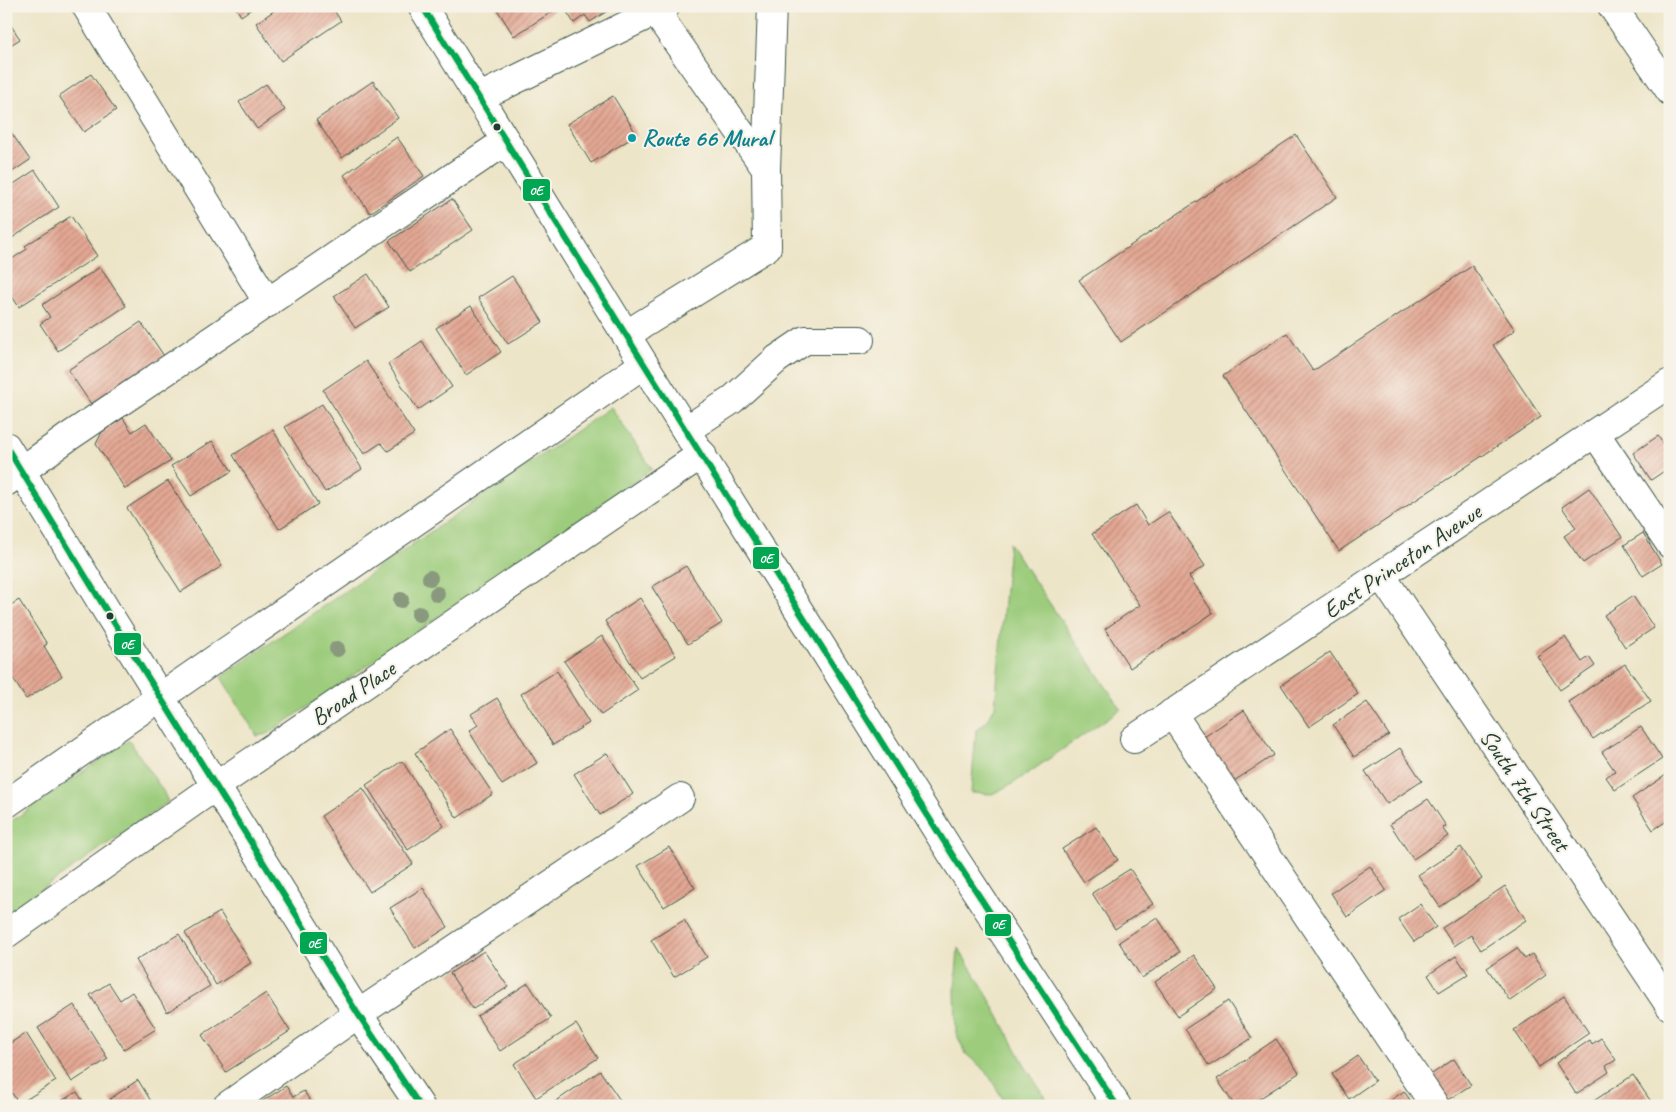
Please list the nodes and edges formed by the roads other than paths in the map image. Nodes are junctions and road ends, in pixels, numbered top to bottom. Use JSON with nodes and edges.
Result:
{"nodes":[{"id":1,"x":86,"y":6,"type":"edge"},
{"id":2,"x":422,"y":6,"type":"edge"},
{"id":3,"x":772,"y":6,"type":"edge"},
{"id":4,"x":1612,"y":6,"type":"edge"},
{"id":5,"x":660,"y":9,"type":"edge"},
{"id":6,"x":1670,"y":91,"type":"edge"},
{"id":7,"x":478,"y":98,"type":"junction"},
{"id":8,"x":506,"y":141,"type":"junction"},
{"id":9,"x":766,"y":169,"type":"junction"},
{"id":10,"x":268,"y":303,"type":"junction"},
{"id":11,"x":627,"y":334,"type":"junction"},
{"id":12,"x":860,"y":340,"type":"dead end"},
{"id":13,"x":644,"y":364,"type":"junction"},
{"id":14,"x":1670,"y":383,"type":"edge"},
{"id":15,"x":686,"y":430,"type":"junction"},
{"id":16,"x":1595,"y":433,"type":"junction"},
{"id":17,"x":6,"y":446,"type":"edge"},
{"id":18,"x":702,"y":454,"type":"junction"},
{"id":19,"x":14,"y":476,"type":"edge"},
{"id":20,"x":1670,"y":544,"type":"edge"},
{"id":21,"x":1381,"y":575,"type":"junction"},
{"id":22,"x":161,"y":697,"type":"junction"},
{"id":23,"x":1172,"y":714,"type":"junction"},
{"id":24,"x":1134,"y":739,"type":"dead end"},
{"id":25,"x":216,"y":786,"type":"junction"},
{"id":26,"x":680,"y":798,"type":"dead end"},
{"id":27,"x":6,"y":804,"type":"edge"},
{"id":28,"x":6,"y":934,"type":"edge"},
{"id":29,"x":1670,"y":1006,"type":"edge"},
{"id":30,"x":358,"y":1014,"type":"junction"},
{"id":31,"x":227,"y":1106,"type":"edge"},
{"id":32,"x":420,"y":1106,"type":"edge"},
{"id":33,"x":1117,"y":1106,"type":"edge"},
{"id":34,"x":1435,"y":1106,"type":"edge"}],
"edges":[{"from":1,"to":10,"type":"street"},
{"from":2,"to":7,"type":"street"},
{"from":3,"to":9,"type":"street"},
{"from":4,"to":6,"type":"street"},
{"from":5,"to":7,"type":"street"},
{"from":5,"to":9,"type":"street"},
{"from":7,"to":8,"type":"street"},
{"from":8,"to":10,"type":"street"},
{"from":8,"to":11,"type":"street"},
{"from":9,"to":11,"type":"street"},
{"from":10,"to":19,"type":"street"},
{"from":11,"to":13,"type":"street"},
{"from":12,"to":15,"type":"street"},
{"from":13,"to":15,"type":"street"},
{"from":13,"to":22,"type":"street"},
{"from":14,"to":16,"type":"street","name":"East Princeton Avenue"},
{"from":15,"to":18,"type":"street"},
{"from":16,"to":20,"type":"street"},
{"from":16,"to":21,"type":"street","name":"East Princeton Avenue"},
{"from":17,"to":19,"type":"street"},
{"from":18,"to":25,"type":"street","name":"Broad Place"},
{"from":18,"to":33,"type":"street"},
{"from":19,"to":22,"type":"street"},
{"from":21,"to":23,"type":"street","name":"East Princeton Avenue"},
{"from":21,"to":29,"type":"street","name":"South 7th Street"},
{"from":22,"to":25,"type":"street"},
{"from":22,"to":27,"type":"street"},
{"from":23,"to":24,"type":"street","name":"East Princeton Avenue"},
{"from":23,"to":34,"type":"street"},
{"from":25,"to":28,"type":"street","name":"Broad Place"},
{"from":25,"to":30,"type":"street"},
{"from":26,"to":30,"type":"street"},
{"from":30,"to":31,"type":"street"},
{"from":30,"to":32,"type":"street"}]}
